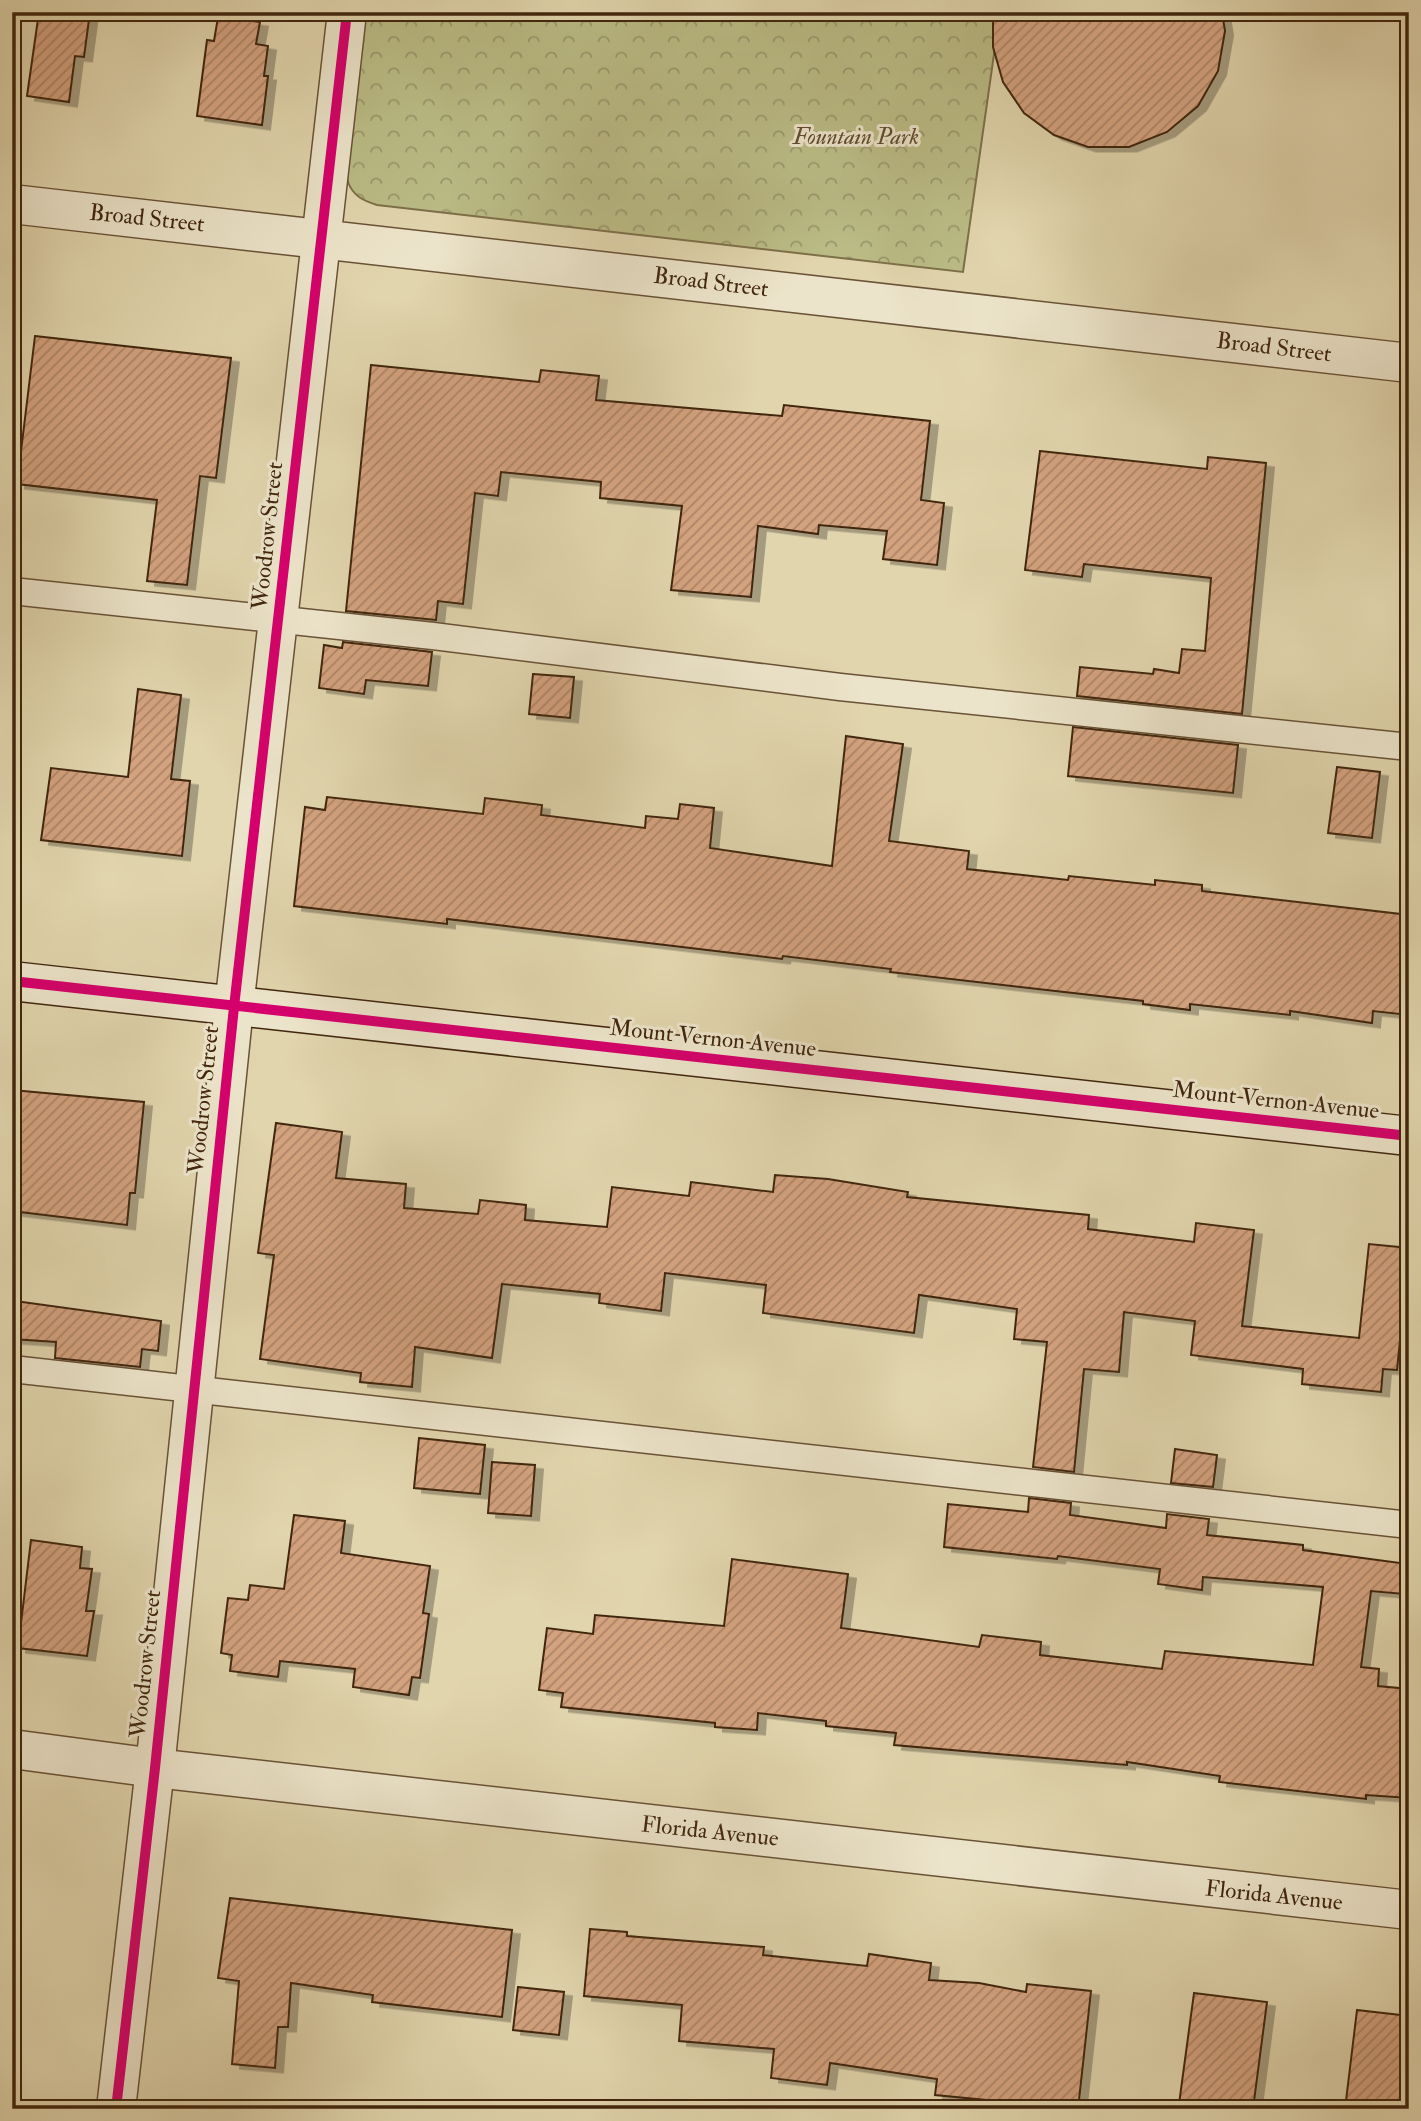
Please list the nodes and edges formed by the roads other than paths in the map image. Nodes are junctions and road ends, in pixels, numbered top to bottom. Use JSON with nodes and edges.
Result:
{"nodes":[{"id":1,"x":347,"y":12,"type":"edge"},
{"id":2,"x":12,"y":204,"type":"edge"},
{"id":3,"x":322,"y":237,"type":"junction"},
{"id":4,"x":1409,"y":363,"type":"edge"},
{"id":5,"x":12,"y":591,"type":"edge"},
{"id":6,"x":279,"y":619,"type":"junction"},
{"id":7,"x":1409,"y":747,"type":"edge"},
{"id":8,"x":12,"y":981,"type":"edge"},
{"id":9,"x":234,"y":1007,"type":"junction"},
{"id":10,"x":1409,"y":1136,"type":"edge"},
{"id":11,"x":12,"y":1369,"type":"edge"},
{"id":12,"x":194,"y":1390,"type":"junction"},
{"id":13,"x":1409,"y":1525,"type":"edge"},
{"id":14,"x":12,"y":1749,"type":"edge"},
{"id":15,"x":155,"y":1768,"type":"junction"},
{"id":16,"x":1409,"y":1910,"type":"edge"},
{"id":17,"x":116,"y":2109,"type":"edge"}],
"edges":[{"from":1,"to":3,"type":"street","name":"Woodrow Street"},
{"from":2,"to":3,"type":"street","name":"Broad Street"},
{"from":3,"to":4,"type":"street","name":"Broad Street"},
{"from":3,"to":6,"type":"street","name":"Woodrow Street"},
{"from":5,"to":6,"type":"lane"},
{"from":6,"to":7,"type":"lane"},
{"from":6,"to":9,"type":"street","name":"Woodrow Street"},
{"from":8,"to":9,"type":"street","name":"Mount Vernon Avenue"},
{"from":9,"to":10,"type":"street","name":"Mount Vernon Avenue"},
{"from":9,"to":12,"type":"street","name":"Woodrow Street"},
{"from":11,"to":12,"type":"lane"},
{"from":12,"to":13,"type":"lane"},
{"from":12,"to":15,"type":"street","name":"Woodrow Street"},
{"from":14,"to":15,"type":"street","name":"Florida Avenue"},
{"from":15,"to":16,"type":"street","name":"Florida Avenue"},
{"from":15,"to":17,"type":"street","name":"Woodrow Street"}]}
